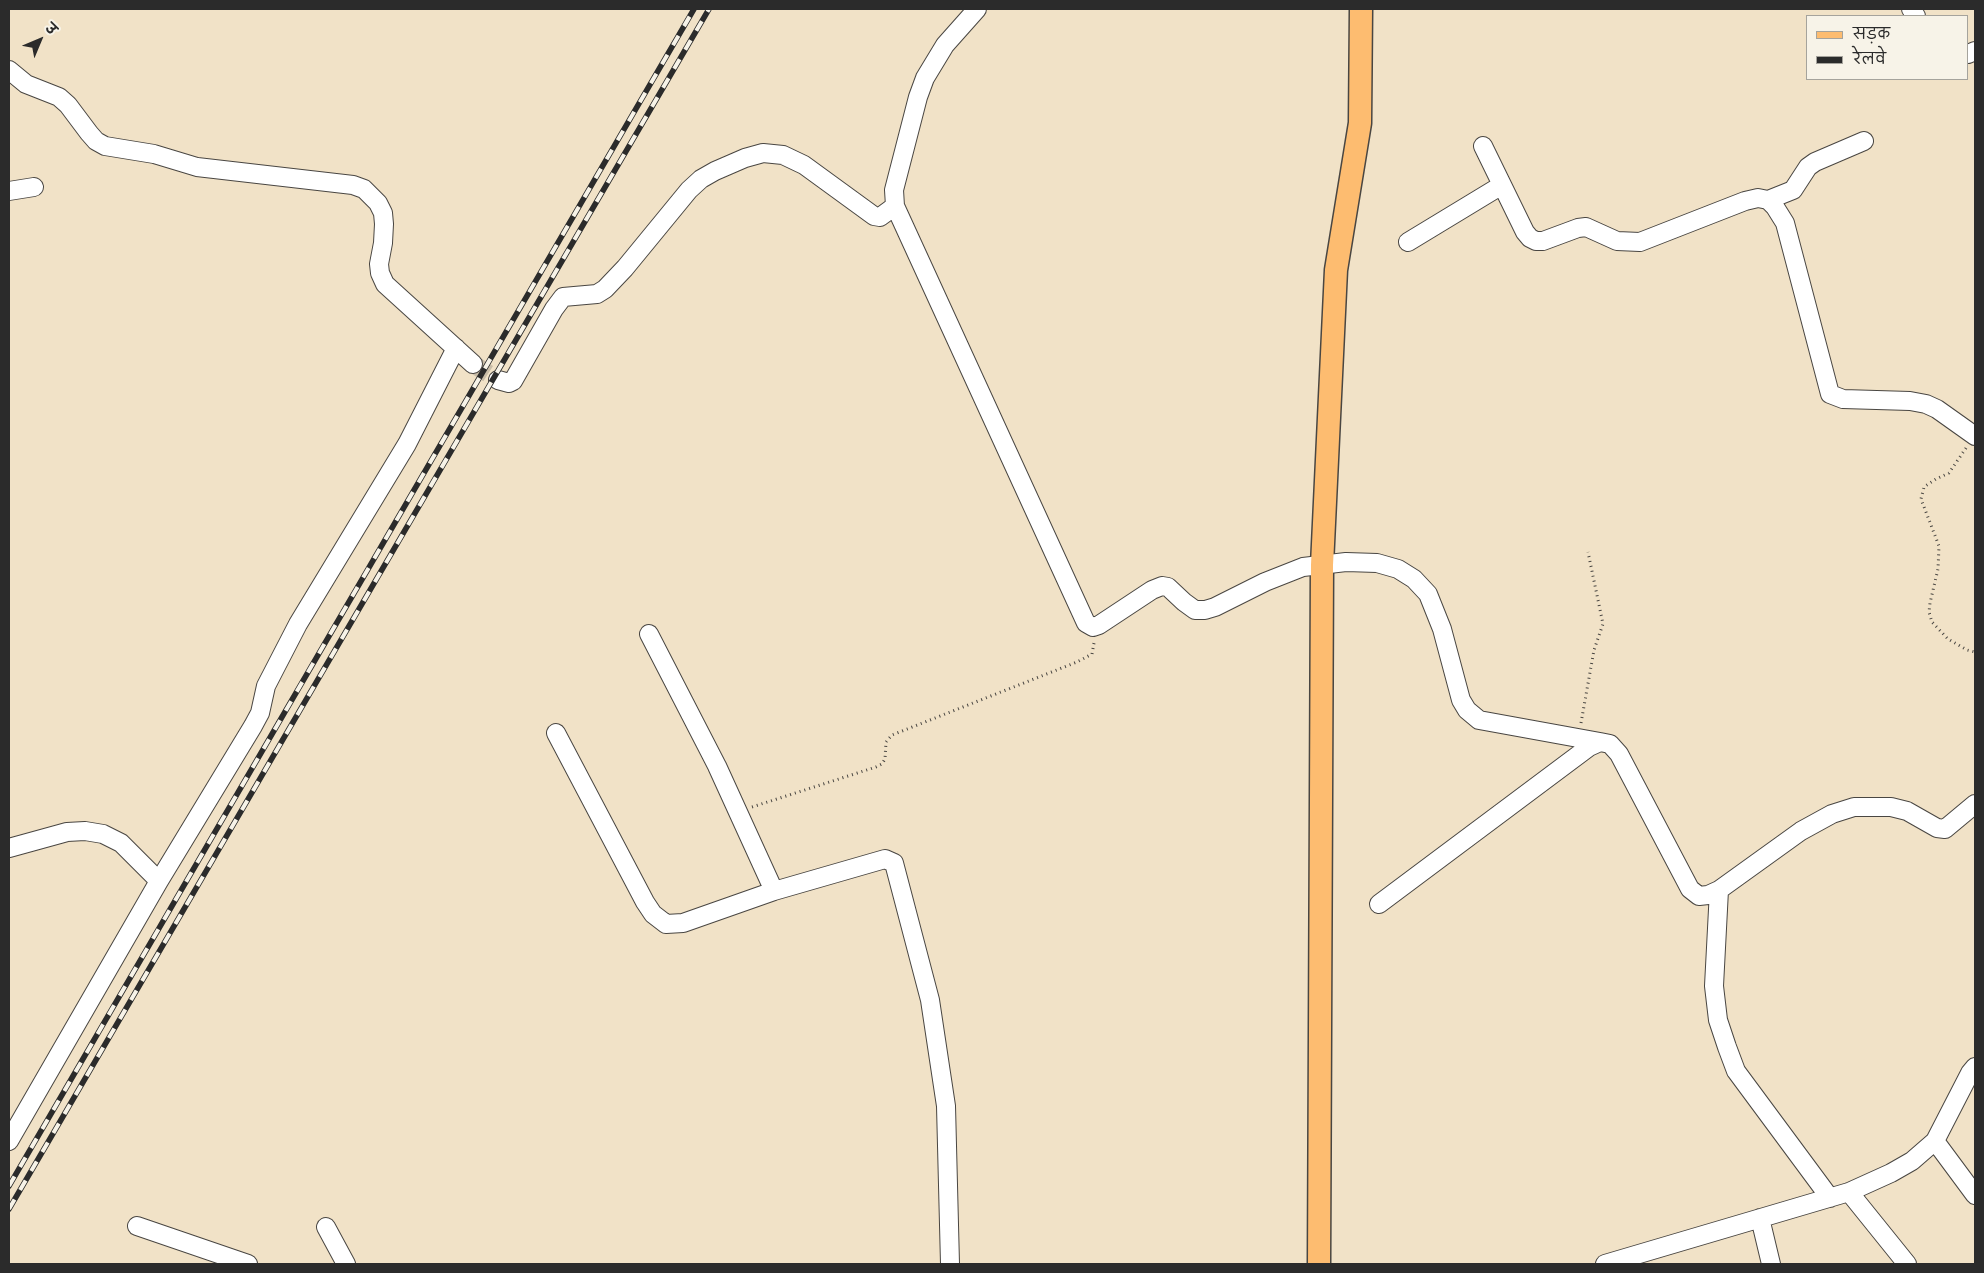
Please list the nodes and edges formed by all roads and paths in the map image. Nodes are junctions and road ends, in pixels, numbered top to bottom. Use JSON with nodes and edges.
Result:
{"nodes":[{"id":1,"x":977,"y":9,"type":"edge"},
{"id":2,"x":1361,"y":9,"type":"edge"},
{"id":3,"x":9,"y":70,"type":"edge"},
{"id":4,"x":1864,"y":141,"type":"dead end"},
{"id":5,"x":1483,"y":146,"type":"dead end"},
{"id":6,"x":1502,"y":185,"type":"junction"},
{"id":7,"x":34,"y":187,"type":"dead end"},
{"id":8,"x":9,"y":191,"type":"edge"},
{"id":9,"x":1768,"y":200,"type":"junction"},
{"id":10,"x":895,"y":206,"type":"junction"},
{"id":11,"x":1408,"y":242,"type":"dead end"},
{"id":12,"x":456,"y":348,"type":"junction"},
{"id":13,"x":473,"y":364,"type":"tunnel mouth"},
{"id":14,"x":498,"y":380,"type":"dead end"},
{"id":15,"x":1975,"y":435,"type":"edge"},
{"id":16,"x":1588,"y":552,"type":"dead end"},
{"id":17,"x":1322,"y":565,"type":"junction"},
{"id":18,"x":1093,"y":627,"type":"junction"},
{"id":19,"x":650,"y":634,"type":"dead end"},
{"id":20,"x":1975,"y":652,"type":"edge"},
{"id":21,"x":556,"y":733,"type":"dead end"},
{"id":22,"x":1578,"y":738,"type":"junction"},
{"id":23,"x":1600,"y":742,"type":"junction"},
{"id":24,"x":1975,"y":804,"type":"edge"},
{"id":25,"x":738,"y":811,"type":"junction"},
{"id":26,"x":9,"y":848,"type":"edge"},
{"id":27,"x":159,"y":881,"type":"junction"},
{"id":28,"x":1719,"y":890,"type":"junction"},
{"id":29,"x":774,"y":891,"type":"junction"},
{"id":30,"x":1379,"y":904,"type":"dead end"},
{"id":31,"x":1975,"y":1067,"type":"edge"},
{"id":32,"x":13,"y":1117,"type":"edge"},
{"id":33,"x":9,"y":1141,"type":"edge"},
{"id":34,"x":1935,"y":1141,"type":"junction"},
{"id":35,"x":1849,"y":1192,"type":"junction"},
{"id":36,"x":1975,"y":1195,"type":"edge"},
{"id":37,"x":1830,"y":1198,"type":"junction"},
{"id":38,"x":1760,"y":1218,"type":"junction"},
{"id":39,"x":137,"y":1226,"type":"dead end"},
{"id":40,"x":326,"y":1227,"type":"dead end"},
{"id":41,"x":248,"y":1264,"type":"edge"},
{"id":42,"x":346,"y":1264,"type":"edge"},
{"id":43,"x":950,"y":1264,"type":"edge"},
{"id":44,"x":1319,"y":1264,"type":"edge"},
{"id":45,"x":1606,"y":1264,"type":"edge"},
{"id":46,"x":1771,"y":1264,"type":"edge"},
{"id":47,"x":1907,"y":1264,"type":"edge"}],
"edges":[{"from":1,"to":10,"type":"street"},
{"from":2,"to":17,"type":"main road"},
{"from":3,"to":12,"type":"street"},
{"from":4,"to":9,"type":"street"},
{"from":5,"to":6,"type":"street"},
{"from":6,"to":9,"type":"street"},
{"from":6,"to":11,"type":"street"},
{"from":7,"to":8,"type":"street"},
{"from":9,"to":15,"type":"street"},
{"from":10,"to":14,"type":"street"},
{"from":10,"to":18,"type":"street"},
{"from":12,"to":13,"type":"street"},
{"from":12,"to":27,"type":"street"},
{"from":15,"to":20,"type":"path"},
{"from":16,"to":22,"type":"path"},
{"from":17,"to":18,"type":"street"},
{"from":17,"to":22,"type":"street"},
{"from":17,"to":44,"type":"main road"},
{"from":18,"to":25,"type":"path"},
{"from":19,"to":25,"type":"street"},
{"from":21,"to":29,"type":"street"},
{"from":22,"to":23,"type":"street"},
{"from":23,"to":28,"type":"street"},
{"from":23,"to":30,"type":"street"},
{"from":24,"to":28,"type":"street"},
{"from":25,"to":29,"type":"street"},
{"from":26,"to":27,"type":"street"},
{"from":27,"to":32,"type":"street"},
{"from":28,"to":37,"type":"street"},
{"from":29,"to":43,"type":"street"},
{"from":31,"to":34,"type":"street"},
{"from":32,"to":33,"type":"street"},
{"from":34,"to":35,"type":"street"},
{"from":34,"to":36,"type":"street"},
{"from":35,"to":37,"type":"street"},
{"from":35,"to":47,"type":"street"},
{"from":37,"to":38,"type":"street"},
{"from":38,"to":45,"type":"street"},
{"from":38,"to":46,"type":"street"},
{"from":39,"to":41,"type":"street"},
{"from":40,"to":42,"type":"street"}]}
